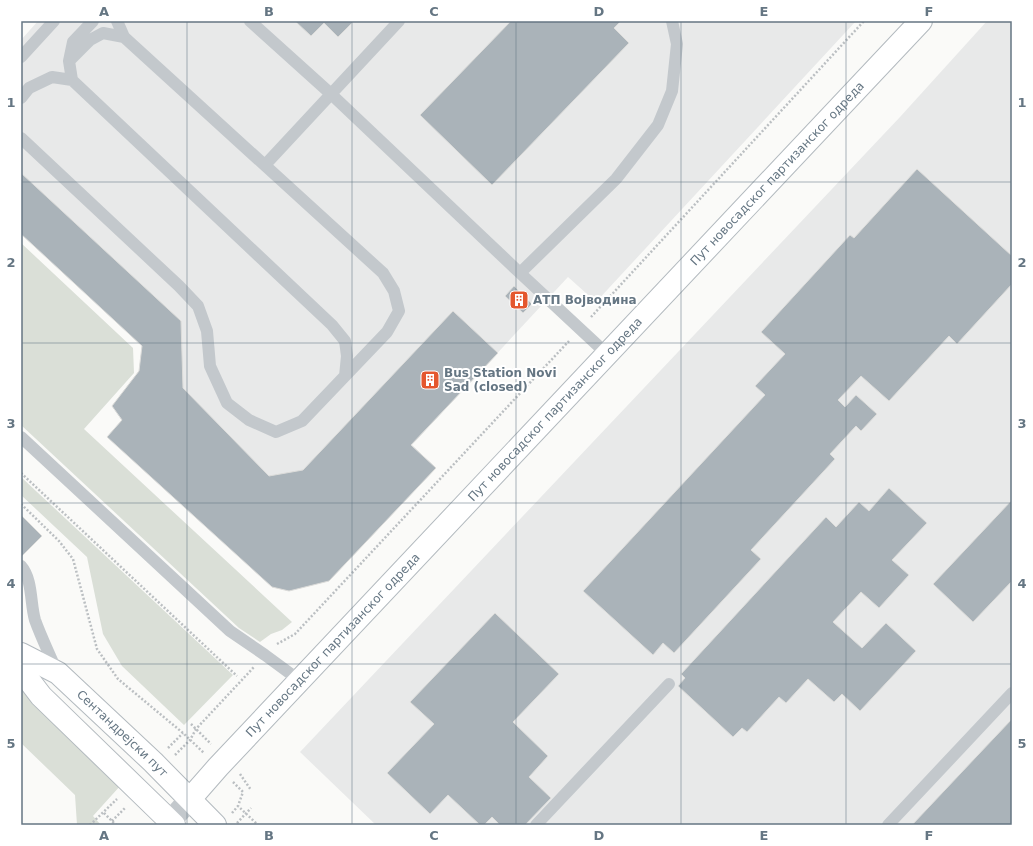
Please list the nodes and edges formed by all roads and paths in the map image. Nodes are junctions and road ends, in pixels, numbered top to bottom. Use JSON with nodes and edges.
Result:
{"nodes":[{"id":1,"x":54,"y":21,"type":"edge"},
{"id":2,"x":92,"y":21,"type":"edge"},
{"id":3,"x":116,"y":21,"type":"edge"},
{"id":4,"x":250,"y":21,"type":"edge"},
{"id":5,"x":399,"y":21,"type":"edge"},
{"id":6,"x":672,"y":21,"type":"edge"},
{"id":7,"x":864,"y":21,"type":"edge"},
{"id":8,"x":921,"y":21,"type":"edge"},
{"id":9,"x":124,"y":36,"type":"junction"},
{"id":10,"x":21,"y":57,"type":"edge"},
{"id":11,"x":69,"y":61,"type":"junction"},
{"id":12,"x":72,"y":80,"type":"junction"},
{"id":13,"x":331,"y":94,"type":"junction"},
{"id":14,"x":21,"y":98,"type":"edge"},
{"id":15,"x":21,"y":138,"type":"edge"},
{"id":16,"x":265,"y":165,"type":"junction"},
{"id":17,"x":520,"y":273,"type":"junction"},
{"id":18,"x":581,"y":328,"type":"junction"},
{"id":19,"x":607,"y":354,"type":"junction"},
{"id":20,"x":345,"y":376,"type":"junction"},
{"id":21,"x":21,"y":437,"type":"edge"},
{"id":22,"x":21,"y":446,"type":"edge"},
{"id":23,"x":34,"y":449,"type":"junction"},
{"id":24,"x":21,"y":472,"type":"edge"},
{"id":25,"x":21,"y":504,"type":"edge"},
{"id":26,"x":21,"y":566,"type":"edge"},
{"id":27,"x":21,"y":594,"type":"edge"},
{"id":28,"x":31,"y":603,"type":"junction"},
{"id":29,"x":21,"y":654,"type":"edge"},
{"id":30,"x":265,"y":655,"type":"junction"},
{"id":31,"x":22,"y":672,"type":"edge"},
{"id":32,"x":58,"y":673,"type":"junction"},
{"id":33,"x":238,"y":676,"type":"dead end"},
{"id":34,"x":300,"y":680,"type":"junction"},
{"id":35,"x":669,"y":684,"type":"dead end"},
{"id":36,"x":1012,"y":693,"type":"edge"},
{"id":37,"x":192,"y":724,"type":"dead end"},
{"id":38,"x":196,"y":729,"type":"junction"},
{"id":39,"x":183,"y":733,"type":"junction"},
{"id":40,"x":190,"y":740,"type":"junction"},
{"id":41,"x":211,"y":744,"type":"dead end"},
{"id":42,"x":166,"y":750,"type":"dead end"},
{"id":43,"x":228,"y":769,"type":"junction"},
{"id":44,"x":251,"y":790,"type":"dead end"},
{"id":45,"x":122,"y":795,"type":"dead end"},
{"id":46,"x":190,"y":799,"type":"junction"},
{"id":47,"x":251,"y":808,"type":"dead end"},
{"id":48,"x":104,"y":813,"type":"junction"},
{"id":49,"x":246,"y":814,"type":"junction"},
{"id":50,"x":237,"y":823,"type":"dead end"},
{"id":51,"x":171,"y":824,"type":"edge"},
{"id":52,"x":90,"y":825,"type":"edge"},
{"id":53,"x":116,"y":825,"type":"edge"},
{"id":54,"x":215,"y":825,"type":"edge"},
{"id":55,"x":258,"y":825,"type":"edge"},
{"id":56,"x":536,"y":825,"type":"edge"},
{"id":57,"x":888,"y":825,"type":"edge"}],
"edges":[{"from":1,"to":10,"type":"lane"},
{"from":2,"to":11,"type":"lane"},
{"from":3,"to":9,"type":"lane"},
{"from":4,"to":13,"type":"lane"},
{"from":5,"to":13,"type":"lane"},
{"from":6,"to":17,"type":"lane"},
{"from":7,"to":18,"type":"path"},
{"from":8,"to":19,"type":"street","name":"Пут новосадског партизанског одреда"},
{"from":9,"to":11,"type":"lane"},
{"from":9,"to":16,"type":"lane"},
{"from":11,"to":12,"type":"lane"},
{"from":12,"to":14,"type":"lane"},
{"from":12,"to":20,"type":"lane"},
{"from":13,"to":16,"type":"lane"},
{"from":13,"to":17,"type":"lane"},
{"from":15,"to":20,"type":"lane"},
{"from":16,"to":20,"type":"lane"},
{"from":17,"to":18,"type":"lane"},
{"from":18,"to":19,"type":"lane"},
{"from":18,"to":30,"type":"path"},
{"from":19,"to":34,"type":"street","name":"Пут новосадског партизанског одреда"},
{"from":21,"to":23,"type":"lane"},
{"from":22,"to":23,"type":"lane"},
{"from":23,"to":30,"type":"lane"},
{"from":24,"to":33,"type":"path"},
{"from":25,"to":39,"type":"path"},
{"from":26,"to":28,"type":"lane"},
{"from":27,"to":28,"type":"lane"},
{"from":28,"to":32,"type":"lane"},
{"from":29,"to":32,"type":"street","name":"Сентандрејски пут"},
{"from":30,"to":34,"type":"lane"},
{"from":30,"to":38,"type":"path"},
{"from":31,"to":51,"type":"street"},
{"from":32,"to":46,"type":"street","name":"Сентандрејски пут"},
{"from":34,"to":43,"type":"street","name":"Пут новосадског партизанског одреда"},
{"from":35,"to":56,"type":"lane"},
{"from":36,"to":57,"type":"lane"},
{"from":37,"to":38,"type":"path"},
{"from":38,"to":40,"type":"path"},
{"from":38,"to":41,"type":"path"},
{"from":39,"to":40,"type":"path"},
{"from":39,"to":42,"type":"path"},
{"from":40,"to":43,"type":"path"},
{"from":43,"to":44,"type":"path"},
{"from":43,"to":46,"type":"street","name":"Пут новосадског партизанског одреда"},
{"from":43,"to":49,"type":"path"},
{"from":45,"to":48,"type":"path"},
{"from":46,"to":51,"type":"street"},
{"from":46,"to":54,"type":"street","name":"Сентандрејски пут"},
{"from":47,"to":49,"type":"path"},
{"from":48,"to":52,"type":"path"},
{"from":48,"to":53,"type":"path"},
{"from":49,"to":50,"type":"path"},
{"from":49,"to":55,"type":"path"}]}
